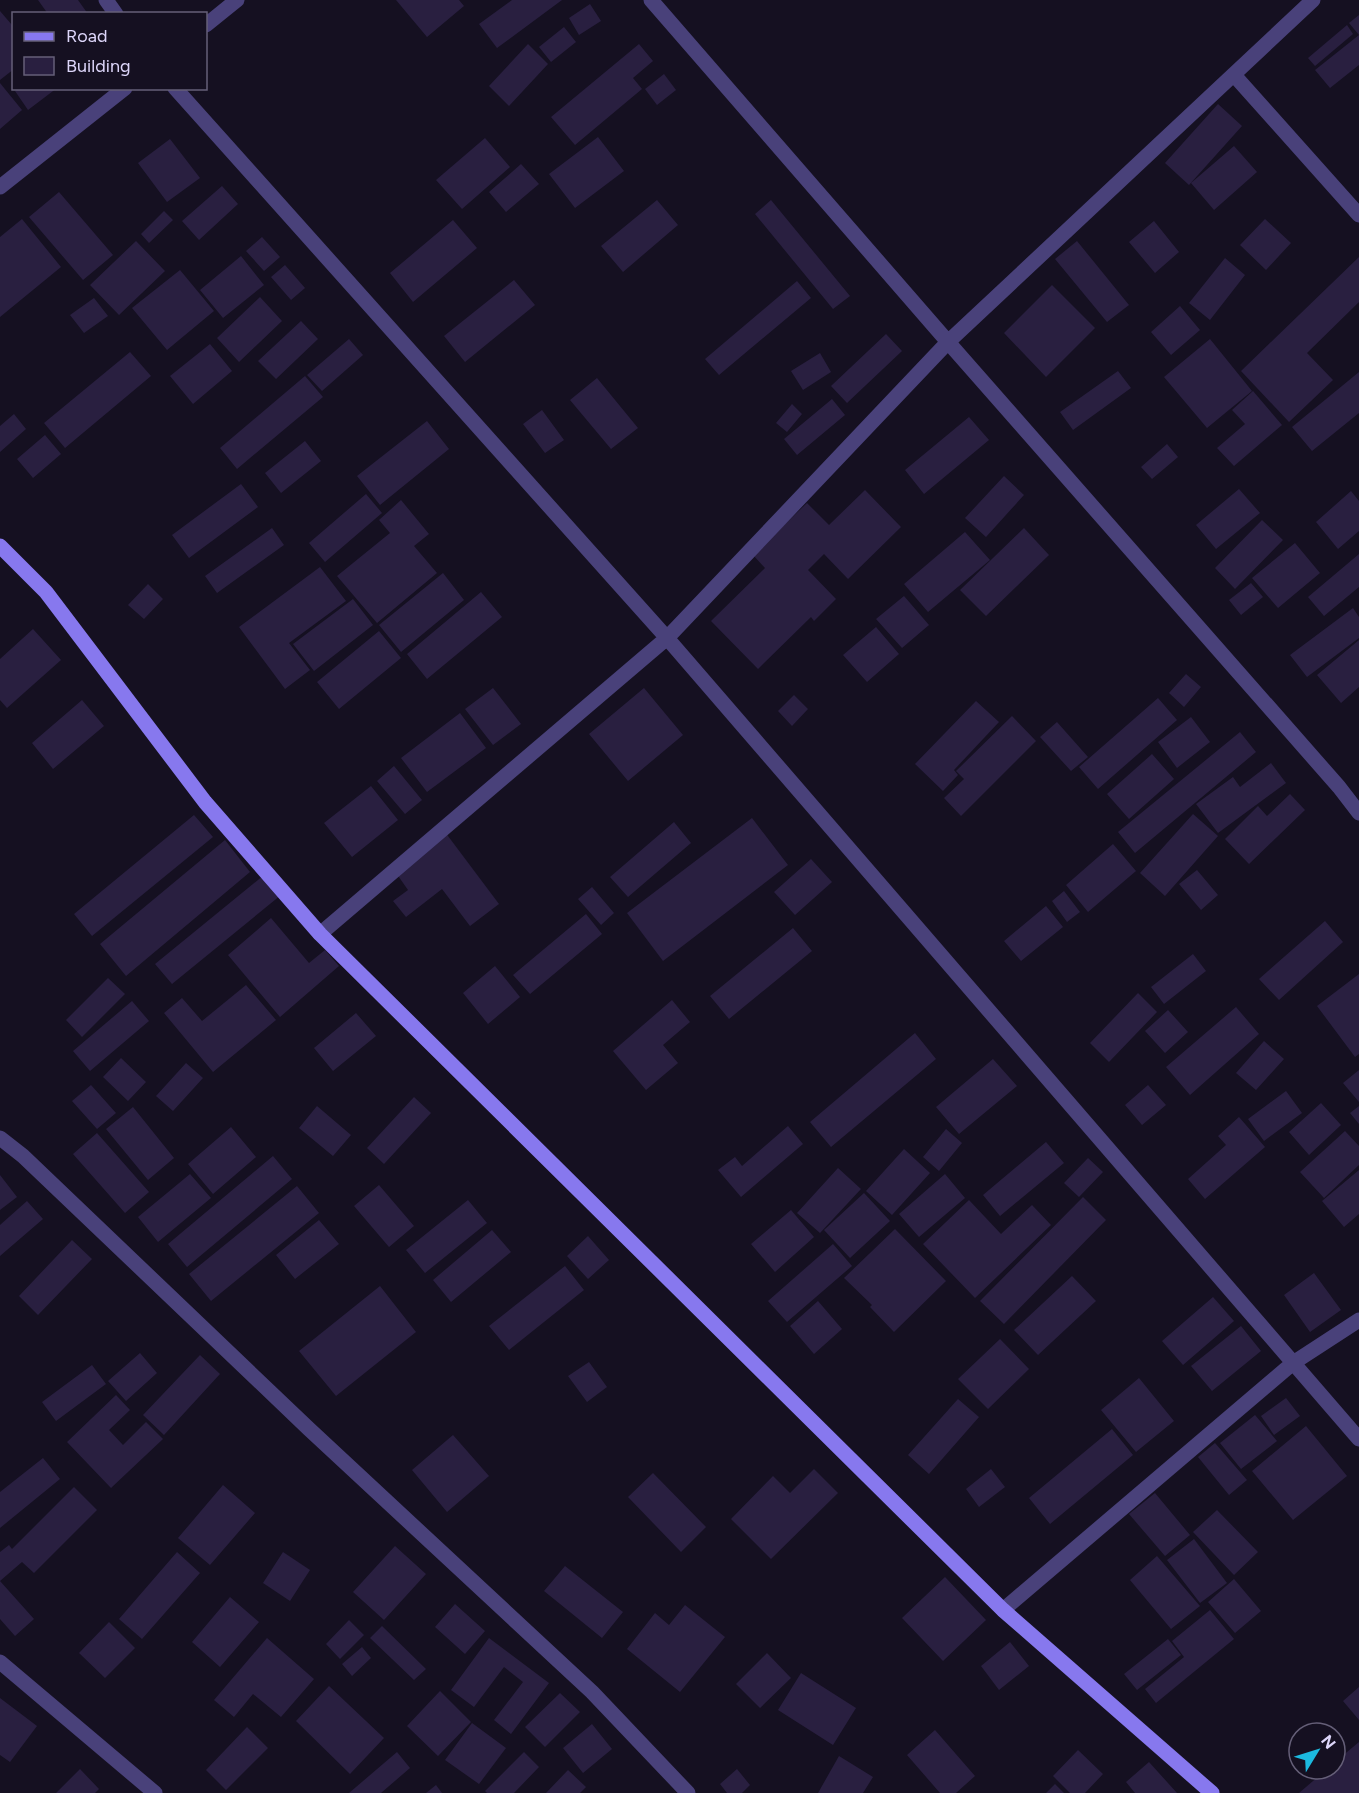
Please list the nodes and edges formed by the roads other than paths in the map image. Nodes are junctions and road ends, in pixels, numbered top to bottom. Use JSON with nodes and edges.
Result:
{"nodes":[{"id":1,"x":237,"y":0,"type":"edge"},
{"id":2,"x":651,"y":0,"type":"edge"},
{"id":3,"x":1313,"y":0,"type":"edge"},
{"id":4,"x":207,"y":23,"type":"edge"},
{"id":5,"x":1234,"y":75,"type":"junction"},
{"id":6,"x":122,"y":90,"type":"edge"},
{"id":7,"x":177,"y":90,"type":"edge"},
{"id":8,"x":0,"y":187,"type":"edge"},
{"id":9,"x":1359,"y":215,"type":"edge"},
{"id":10,"x":948,"y":342,"type":"junction"},
{"id":11,"x":0,"y":546,"type":"edge"},
{"id":12,"x":667,"y":638,"type":"junction"},
{"id":13,"x":1359,"y":813,"type":"edge"},
{"id":14,"x":321,"y":934,"type":"junction"},
{"id":15,"x":0,"y":1138,"type":"edge"},
{"id":16,"x":1359,"y":1320,"type":"edge"},
{"id":17,"x":1293,"y":1363,"type":"junction"},
{"id":18,"x":1359,"y":1439,"type":"edge"},
{"id":19,"x":1003,"y":1610,"type":"junction"},
{"id":20,"x":0,"y":1662,"type":"edge"},
{"id":21,"x":155,"y":1793,"type":"edge"},
{"id":22,"x":688,"y":1793,"type":"edge"},
{"id":23,"x":1212,"y":1793,"type":"edge"}],
"edges":[{"from":1,"to":4,"type":"street"},
{"from":2,"to":10,"type":"street"},
{"from":3,"to":5,"type":"street"},
{"from":5,"to":9,"type":"street"},
{"from":5,"to":10,"type":"street"},
{"from":6,"to":8,"type":"street"},
{"from":7,"to":12,"type":"street"},
{"from":10,"to":12,"type":"street"},
{"from":10,"to":13,"type":"street"},
{"from":11,"to":14,"type":"street"},
{"from":12,"to":14,"type":"street"},
{"from":12,"to":17,"type":"street"},
{"from":14,"to":19,"type":"street"},
{"from":15,"to":22,"type":"street"},
{"from":16,"to":17,"type":"street"},
{"from":17,"to":18,"type":"street"},
{"from":17,"to":19,"type":"street"},
{"from":19,"to":23,"type":"street"},
{"from":20,"to":21,"type":"street"}]}
